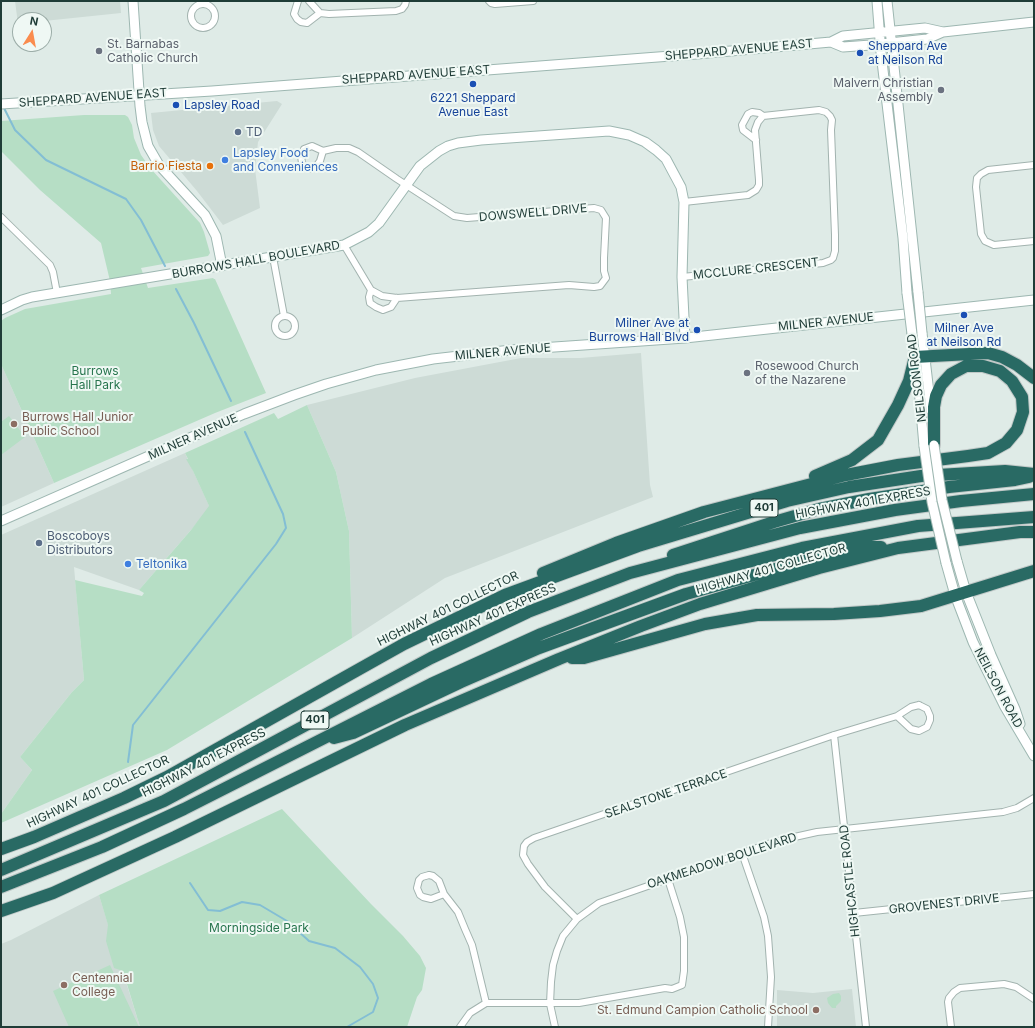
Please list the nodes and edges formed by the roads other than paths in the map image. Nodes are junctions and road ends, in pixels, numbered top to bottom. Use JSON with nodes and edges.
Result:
{"nodes":[{"id":1,"x":133,"y":1,"type":"edge"},
{"id":2,"x":298,"y":1,"type":"edge"},
{"id":3,"x":309,"y":1,"type":"edge"},
{"id":4,"x":406,"y":1,"type":"edge"},
{"id":5,"x":489,"y":1,"type":"edge"},
{"id":6,"x":533,"y":1,"type":"edge"},
{"id":7,"x":877,"y":1,"type":"edge"},
{"id":8,"x":887,"y":1,"type":"edge"},
{"id":9,"x":320,"y":13,"type":"junction"},
{"id":10,"x":1034,"y":22,"type":"edge"},
{"id":11,"x":890,"y":31,"type":"junction"},
{"id":12,"x":879,"y":32,"type":"junction"},
{"id":13,"x":943,"y":32,"type":"junction"},
{"id":14,"x":831,"y":42,"type":"junction"},
{"id":15,"x":892,"y":42,"type":"junction"},
{"id":16,"x":880,"y":44,"type":"junction"},
{"id":17,"x":139,"y":94,"type":"junction"},
{"id":18,"x":1,"y":104,"type":"edge"},
{"id":19,"x":763,"y":116,"type":"junction"},
{"id":20,"x":901,"y":130,"type":"junction"},
{"id":21,"x":890,"y":131,"type":"junction"},
{"id":22,"x":756,"y":140,"type":"junction"},
{"id":23,"x":323,"y":150,"type":"dead end"},
{"id":24,"x":1034,"y":165,"type":"edge"},
{"id":25,"x":406,"y":186,"type":"junction"},
{"id":26,"x":684,"y":202,"type":"junction"},
{"id":27,"x":1,"y":216,"type":"edge"},
{"id":28,"x":1034,"y":241,"type":"edge"},
{"id":29,"x":344,"y":245,"type":"junction"},
{"id":30,"x":273,"y":257,"type":"junction"},
{"id":31,"x":222,"y":266,"type":"junction"},
{"id":32,"x":682,"y":277,"type":"junction"},
{"id":33,"x":372,"y":290,"type":"junction"},
{"id":34,"x":57,"y":293,"type":"junction"},
{"id":35,"x":397,"y":298,"type":"junction"},
{"id":36,"x":1034,"y":300,"type":"edge"},
{"id":37,"x":1,"y":310,"type":"edge"},
{"id":38,"x":284,"y":316,"type":"dead end"},
{"id":39,"x":685,"y":338,"type":"junction"},
{"id":40,"x":920,"y":356,"type":"junction"},
{"id":41,"x":1034,"y":378,"type":"edge"},
{"id":42,"x":929,"y":446,"type":"junction"},
{"id":43,"x":1034,"y":475,"type":"edge"},
{"id":44,"x":1034,"y":494,"type":"edge"},
{"id":45,"x":704,"y":512,"type":"junction"},
{"id":46,"x":1034,"y":517,"type":"edge"},
{"id":47,"x":1,"y":521,"type":"edge"},
{"id":48,"x":1034,"y":532,"type":"edge"},
{"id":49,"x":898,"y":548,"type":"junction"},
{"id":50,"x":1034,"y":571,"type":"edge"},
{"id":51,"x":630,"y":573,"type":"junction"},
{"id":52,"x":960,"y":594,"type":"junction"},
{"id":53,"x":505,"y":595,"type":"junction"},
{"id":54,"x":559,"y":659,"type":"junction"},
{"id":55,"x":897,"y":716,"type":"junction"},
{"id":56,"x":834,"y":735,"type":"junction"},
{"id":57,"x":312,"y":744,"type":"junction"},
{"id":58,"x":1034,"y":756,"type":"edge"},
{"id":59,"x":1034,"y":798,"type":"edge"},
{"id":60,"x":845,"y":829,"type":"junction"},
{"id":61,"x":1,"y":849,"type":"edge"},
{"id":62,"x":742,"y":853,"type":"junction"},
{"id":63,"x":1,"y":870,"type":"edge"},
{"id":64,"x":668,"y":879,"type":"junction"},
{"id":65,"x":1,"y":887,"type":"edge"},
{"id":66,"x":53,"y":893,"type":"junction"},
{"id":67,"x":444,"y":894,"type":"junction"},
{"id":68,"x":1034,"y":894,"type":"edge"},
{"id":69,"x":1,"y":911,"type":"edge"},
{"id":70,"x":854,"y":913,"type":"junction"},
{"id":71,"x":1,"y":919,"type":"edge"},
{"id":72,"x":577,"y":919,"type":"junction"},
{"id":73,"x":1034,"y":999,"type":"edge"},
{"id":74,"x":486,"y":1003,"type":"junction"},
{"id":75,"x":550,"y":1004,"type":"junction"},
{"id":76,"x":460,"y":1027,"type":"edge"},
{"id":77,"x":555,"y":1027,"type":"edge"},
{"id":78,"x":768,"y":1027,"type":"edge"},
{"id":79,"x":866,"y":1027,"type":"edge"},
{"id":80,"x":951,"y":1027,"type":"edge"}],
"edges":[{"from":1,"to":17,"type":"main road"},
{"from":2,"to":9,"type":"street"},
{"from":3,"to":9,"type":"street"},
{"from":4,"to":9,"type":"street"},
{"from":5,"to":6,"type":"street"},
{"from":7,"to":12,"type":"main road","name":"NEILSON ROAD"},
{"from":8,"to":11,"type":"main road","name":"NEILSON ROAD"},
{"from":10,"to":13,"type":"main road","name":"SHEPPARD AVENUE EAST"},
{"from":11,"to":12,"type":"main road","name":"SHEPPARD AVENUE EAST"},
{"from":11,"to":13,"type":"main road","name":"SHEPPARD AVENUE EAST"},
{"from":11,"to":15,"type":"main road","name":"NEILSON ROAD"},
{"from":12,"to":14,"type":"main road","name":"SHEPPARD AVENUE EAST"},
{"from":12,"to":16,"type":"main road","name":"NEILSON ROAD"},
{"from":13,"to":15,"type":"main road","name":"SHEPPARD AVENUE EAST"},
{"from":14,"to":16,"type":"main road","name":"SHEPPARD AVENUE EAST"},
{"from":14,"to":17,"type":"main road","name":"SHEPPARD AVENUE EAST"},
{"from":15,"to":16,"type":"main road","name":"SHEPPARD AVENUE EAST"},
{"from":15,"to":20,"type":"main road","name":"NEILSON ROAD"},
{"from":16,"to":21,"type":"main road","name":"NEILSON ROAD"},
{"from":17,"to":18,"type":"main road","name":"SHEPPARD AVENUE EAST"},
{"from":17,"to":31,"type":"main road"},
{"from":19,"to":22,"type":"street"},
{"from":19,"to":22,"type":"street","name":"MCCLURE CRESCENT"},
{"from":19,"to":32,"type":"street","name":"MCCLURE CRESCENT"},
{"from":20,"to":21,"type":"main road"},
{"from":20,"to":40,"type":"main road","name":"NEILSON ROAD","bridge":true},
{"from":21,"to":40,"type":"main road","name":"NEILSON ROAD","bridge":true},
{"from":22,"to":26,"type":"street"},
{"from":23,"to":25,"type":"street"},
{"from":24,"to":28,"type":"street"},
{"from":25,"to":26,"type":"main road","name":"BURROWS HALL BOULEVARD"},
{"from":25,"to":29,"type":"main road","name":"BURROWS HALL BOULEVARD"},
{"from":25,"to":35,"type":"street","name":"DOWSWELL DRIVE"},
{"from":26,"to":32,"type":"main road","name":"BURROWS HALL BOULEVARD"},
{"from":27,"to":34,"type":"street"},
{"from":29,"to":30,"type":"main road","name":"BURROWS HALL BOULEVARD"},
{"from":29,"to":33,"type":"street"},
{"from":30,"to":31,"type":"main road","name":"BURROWS HALL BOULEVARD"},
{"from":30,"to":38,"type":"street"},
{"from":31,"to":34,"type":"main road","name":"BURROWS HALL BOULEVARD"},
{"from":32,"to":39,"type":"main road","name":"BURROWS HALL BOULEVARD"},
{"from":33,"to":35,"type":"street","name":"DOWSWELL DRIVE"},
{"from":33,"to":35,"type":"street"},
{"from":34,"to":37,"type":"main road","name":"BURROWS HALL BOULEVARD"},
{"from":36,"to":39,"type":"main road","name":"MILNER AVENUE"},
{"from":39,"to":47,"type":"main road","name":"MILNER AVENUE"},
{"from":40,"to":41,"type":"highway"},
{"from":40,"to":42,"type":"main road","name":"NEILSON ROAD"},
{"from":40,"to":45,"type":"highway"},
{"from":42,"to":45,"type":"highway"},
{"from":42,"to":52,"type":"main road","name":"NEILSON ROAD","bridge":true},
{"from":42,"to":52,"type":"main road","name":"NEILSON ROAD","bridge":true},
{"from":43,"to":51,"type":"highway"},
{"from":43,"to":53,"type":"highway","name":"HIGHWAY 401 COLLECTOR","number":"401"},
{"from":44,"to":51,"type":"highway","name":"HIGHWAY 401 EXPRESS","number":"401"},
{"from":45,"to":53,"type":"highway"},
{"from":46,"to":57,"type":"highway","number":"401"},
{"from":48,"to":49,"type":"highway","name":"HIGHWAY 401 COLLECTOR"},
{"from":49,"to":54,"type":"highway","name":"HIGHWAY 401 COLLECTOR"},
{"from":49,"to":57,"type":"highway"},
{"from":50,"to":52,"type":"highway"},
{"from":51,"to":63,"type":"highway","name":"HIGHWAY 401 EXPRESS","number":"401"},
{"from":52,"to":54,"type":"highway"},
{"from":52,"to":58,"type":"main road","name":"NEILSON ROAD"},
{"from":53,"to":61,"type":"highway","name":"HIGHWAY 401 COLLECTOR","number":"401"},
{"from":54,"to":66,"type":"highway","name":"HIGHWAY 401 COLLECTOR"},
{"from":55,"to":55,"type":"street","name":"SEALSTONE TERRACE"},
{"from":55,"to":56,"type":"street","name":"SEALSTONE TERRACE"},
{"from":56,"to":60,"type":"street","name":"HIGHCASTLE ROAD"},
{"from":56,"to":72,"type":"street","name":"SEALSTONE TERRACE"},
{"from":57,"to":65,"type":"highway","number":"401"},
{"from":59,"to":60,"type":"street","name":"OAKMEADOW BOULEVARD"},
{"from":60,"to":62,"type":"street","name":"OAKMEADOW BOULEVARD"},
{"from":60,"to":70,"type":"street","name":"HIGHCASTLE ROAD"},
{"from":62,"to":64,"type":"street","name":"OAKMEADOW BOULEVARD"},
{"from":62,"to":78,"type":"street"},
{"from":64,"to":72,"type":"street","name":"OAKMEADOW BOULEVARD"},
{"from":64,"to":75,"type":"street"},
{"from":66,"to":69,"type":"highway","name":"HIGHWAY 401 COLLECTOR"},
{"from":66,"to":71,"type":"highway"},
{"from":67,"to":67,"type":"street"},
{"from":67,"to":74,"type":"street"},
{"from":68,"to":70,"type":"street","name":"GROVENEST DRIVE"},
{"from":70,"to":79,"type":"street","name":"HIGHCASTLE ROAD"},
{"from":72,"to":75,"type":"street","name":"OAKMEADOW BOULEVARD"},
{"from":73,"to":80,"type":"street"},
{"from":74,"to":75,"type":"street"},
{"from":74,"to":76,"type":"street"},
{"from":75,"to":77,"type":"street","name":"OAKMEADOW BOULEVARD"}]}
